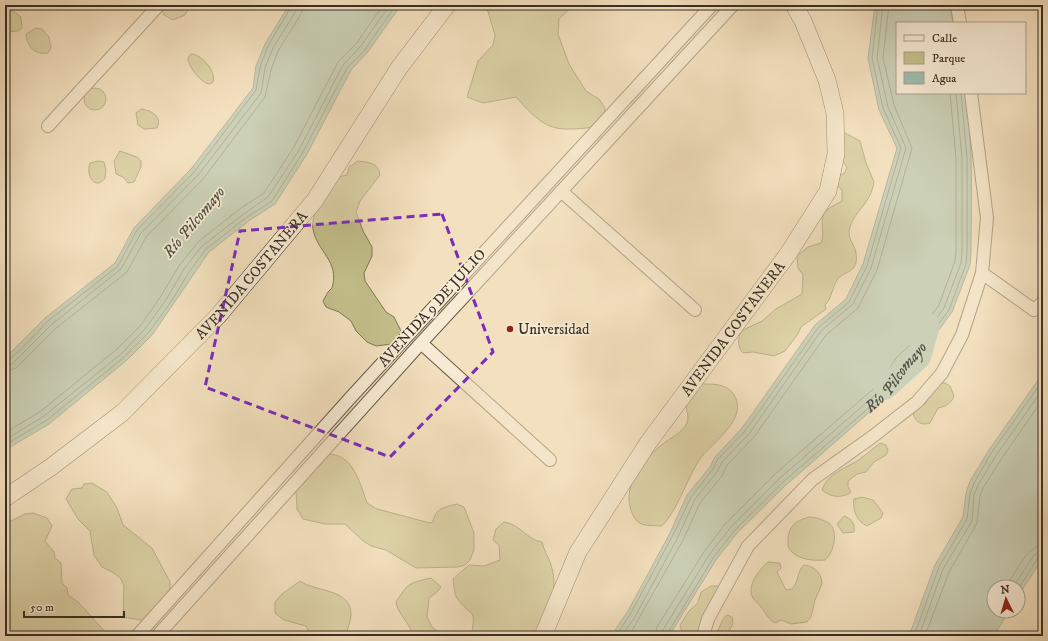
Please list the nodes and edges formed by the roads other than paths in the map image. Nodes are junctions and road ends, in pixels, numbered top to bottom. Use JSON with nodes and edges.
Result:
{"nodes":[{"id":1,"x":159,"y":5,"type":"edge"},
{"id":2,"x":447,"y":5,"type":"edge"},
{"id":3,"x":712,"y":5,"type":"edge"},
{"id":4,"x":733,"y":5,"type":"edge"},
{"id":5,"x":794,"y":5,"type":"edge"},
{"id":6,"x":957,"y":5,"type":"edge"},
{"id":7,"x":960,"y":22,"type":"edge"},
{"id":8,"x":971,"y":94,"type":"edge"},
{"id":9,"x":48,"y":126,"type":"dead end"},
{"id":10,"x":561,"y":191,"type":"junction"},
{"id":11,"x":477,"y":260,"type":"junction"},
{"id":12,"x":488,"y":270,"type":"junction"},
{"id":13,"x":982,"y":273,"type":"junction"},
{"id":14,"x":1043,"y":302,"type":"edge"},
{"id":15,"x":696,"y":310,"type":"dead end"},
{"id":16,"x":421,"y":343,"type":"junction"},
{"id":17,"x":550,"y":460,"type":"dead end"},
{"id":18,"x":5,"y":498,"type":"edge"},
{"id":19,"x":188,"y":580,"type":"junction"},
{"id":20,"x":199,"y":590,"type":"junction"},
{"id":21,"x":137,"y":636,"type":"edge"},
{"id":22,"x":157,"y":636,"type":"edge"},
{"id":23,"x":543,"y":636,"type":"edge"},
{"id":24,"x":703,"y":636,"type":"edge"}],
"edges":[{"from":1,"to":9,"type":"street"},
{"from":2,"to":18,"type":"street","name":"AVENIDA COSTANERA"},
{"from":3,"to":11,"type":"street","name":"AVENIDA 9 DE JULIO"},
{"from":4,"to":10,"type":"street","name":"AVENIDA 9 DE JULIO"},
{"from":5,"to":23,"type":"street","name":"AVENIDA COSTANERA"},
{"from":6,"to":7,"type":"street"},
{"from":8,"to":13,"type":"street"},
{"from":10,"to":12,"type":"street","name":"AVENIDA 9 DE JULIO"},
{"from":10,"to":15,"type":"street"},
{"from":11,"to":12,"type":"street"},
{"from":11,"to":19,"type":"street","name":"AVENIDA 9 DE JULIO"},
{"from":12,"to":16,"type":"street","name":"AVENIDA 9 DE JULIO"},
{"from":13,"to":14,"type":"street"},
{"from":13,"to":24,"type":"street"},
{"from":16,"to":17,"type":"street"},
{"from":16,"to":20,"type":"street","name":"AVENIDA 9 DE JULIO"},
{"from":19,"to":20,"type":"street"},
{"from":19,"to":21,"type":"street","name":"AVENIDA 9 DE JULIO"},
{"from":20,"to":22,"type":"street","name":"AVENIDA 9 DE JULIO"}]}
